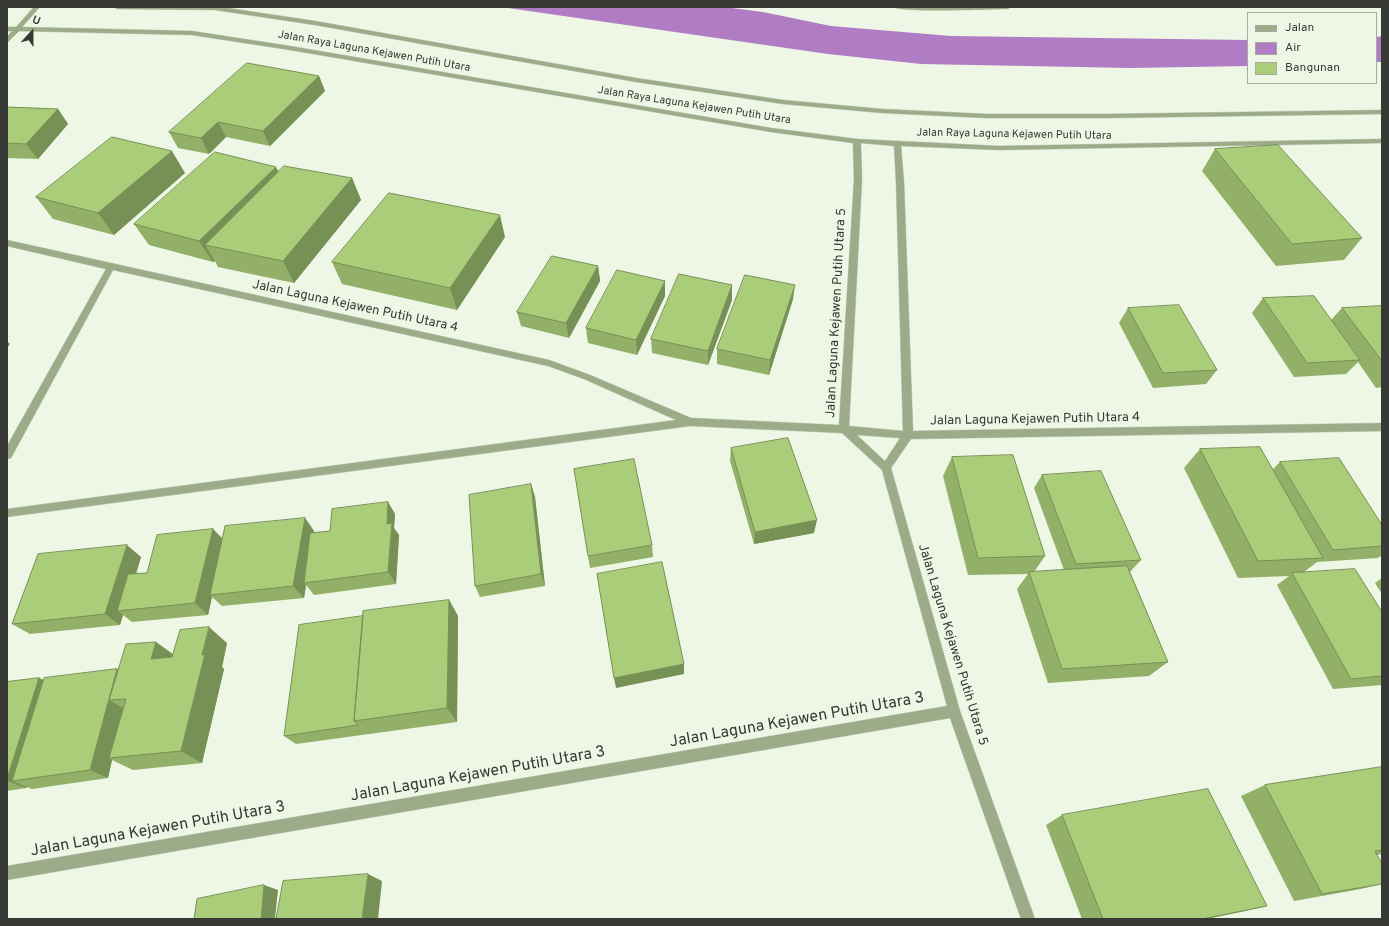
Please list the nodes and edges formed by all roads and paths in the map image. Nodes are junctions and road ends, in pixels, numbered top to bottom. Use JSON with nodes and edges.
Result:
{"nodes":[{"id":1,"x":37,"y":7,"type":"edge"},
{"id":2,"x":117,"y":7,"type":"edge"},
{"id":3,"x":896,"y":7,"type":"edge"},
{"id":4,"x":1008,"y":7,"type":"edge"},
{"id":5,"x":7,"y":29,"type":"edge"},
{"id":6,"x":18,"y":30,"type":"junction"},
{"id":7,"x":7,"y":41,"type":"edge"},
{"id":8,"x":1382,"y":112,"type":"edge"},
{"id":9,"x":857,"y":141,"type":"junction"},
{"id":10,"x":1382,"y":141,"type":"edge"},
{"id":11,"x":897,"y":144,"type":"junction"},
{"id":12,"x":7,"y":243,"type":"edge"},
{"id":13,"x":111,"y":267,"type":"junction"},
{"id":14,"x":690,"y":422,"type":"junction"},
{"id":15,"x":1382,"y":427,"type":"edge"},
{"id":16,"x":844,"y":429,"type":"junction"},
{"id":17,"x":908,"y":435,"type":"junction"},
{"id":18,"x":7,"y":455,"type":"edge"},
{"id":19,"x":886,"y":468,"type":"junction"},
{"id":20,"x":7,"y":513,"type":"edge"},
{"id":21,"x":954,"y":711,"type":"junction"},
{"id":22,"x":7,"y":873,"type":"edge"},
{"id":23,"x":1028,"y":919,"type":"edge"}],
"edges":[{"from":1,"to":6,"type":"street"},
{"from":2,"to":8,"type":"street","name":"Jalan Raya Laguna Kejawen Putih Utara"},
{"from":3,"to":4,"type":"street"},
{"from":5,"to":6,"type":"street","name":"Jalan Raya Laguna Kejawen Putih Utara"},
{"from":6,"to":7,"type":"street"},
{"from":6,"to":9,"type":"street","name":"Jalan Raya Laguna Kejawen Putih Utara"},
{"from":9,"to":11,"type":"street","name":"Jalan Raya Laguna Kejawen Putih Utara"},
{"from":9,"to":16,"type":"street","name":"Jalan Laguna Kejawen Putih Utara 5"},
{"from":10,"to":11,"type":"street","name":"Jalan Raya Laguna Kejawen Putih Utara"},
{"from":11,"to":17,"type":"street"},
{"from":12,"to":13,"type":"street","name":"Jalan Laguna Kejawen Putih Utara 4"},
{"from":13,"to":14,"type":"street","name":"Jalan Laguna Kejawen Putih Utara 4"},
{"from":13,"to":18,"type":"street"},
{"from":14,"to":16,"type":"street","name":"Jalan Laguna Kejawen Putih Utara 4"},
{"from":14,"to":20,"type":"street","name":"Jalan Laguna Kejawen Putih Utara 4"},
{"from":15,"to":17,"type":"street","name":"Jalan Laguna Kejawen Putih Utara 4"},
{"from":16,"to":17,"type":"street","name":"Jalan Laguna Kejawen Putih Utara 4"},
{"from":16,"to":19,"type":"street","name":"Jalan Laguna Kejawen Putih Utara 5"},
{"from":17,"to":19,"type":"street"},
{"from":19,"to":21,"type":"street","name":"Jalan Laguna Kejawen Putih Utara 5"},
{"from":21,"to":22,"type":"street","name":"Jalan Laguna Kejawen Putih Utara 3"},
{"from":21,"to":23,"type":"street","name":"Jalan Laguna Kejawen Putih Utara 5"}]}
